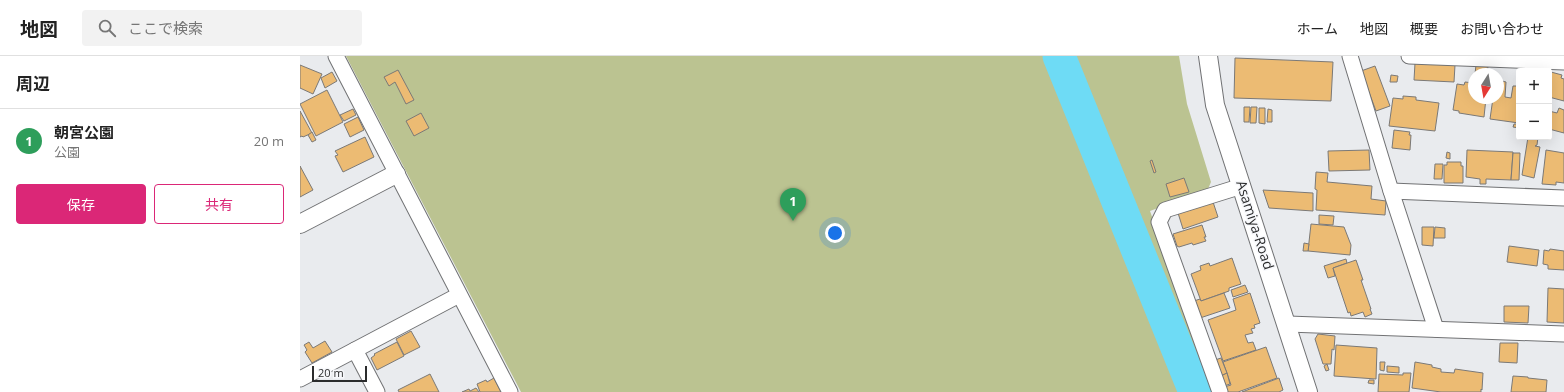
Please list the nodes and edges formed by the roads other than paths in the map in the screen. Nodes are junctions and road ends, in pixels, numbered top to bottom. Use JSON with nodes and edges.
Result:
{"nodes":[{"id":1,"x":336,"y":56,"type":"edge"},
{"id":2,"x":1208,"y":56,"type":"edge"},
{"id":3,"x":1350,"y":56,"type":"edge"},
{"id":4,"x":1409,"y":56,"type":"edge"},
{"id":5,"x":1564,"y":62,"type":"edge"},
{"id":6,"x":396,"y":174,"type":"junction"},
{"id":7,"x":1242,"y":186,"type":"junction"},
{"id":8,"x":1391,"y":191,"type":"junction"},
{"id":9,"x":1564,"y":198,"type":"edge"},
{"id":10,"x":300,"y":224,"type":"edge"},
{"id":11,"x":459,"y":295,"type":"junction"},
{"id":12,"x":1288,"y":324,"type":"junction"},
{"id":13,"x":1436,"y":329,"type":"junction"},
{"id":14,"x":1564,"y":334,"type":"edge"},
{"id":15,"x":355,"y":350,"type":"junction"},
{"id":16,"x":300,"y":379,"type":"edge"},
{"id":17,"x":377,"y":392,"type":"edge"},
{"id":18,"x":510,"y":392,"type":"edge"},
{"id":19,"x":1220,"y":392,"type":"edge"},
{"id":20,"x":1308,"y":392,"type":"edge"}],
"edges":[{"from":1,"to":6,"type":"street"},
{"from":2,"to":7,"type":"street","name":"Asamiya-Road"},
{"from":3,"to":8,"type":"street"},
{"from":4,"to":5,"type":"street"},
{"from":6,"to":10,"type":"street"},
{"from":6,"to":11,"type":"street"},
{"from":7,"to":12,"type":"street","name":"Asamiya-Road"},
{"from":7,"to":19,"type":"street"},
{"from":8,"to":9,"type":"street"},
{"from":8,"to":13,"type":"street"},
{"from":11,"to":15,"type":"street"},
{"from":11,"to":18,"type":"street"},
{"from":12,"to":13,"type":"street"},
{"from":12,"to":20,"type":"street","name":"Asamiya-Road"},
{"from":13,"to":14,"type":"street"},
{"from":15,"to":16,"type":"street"},
{"from":15,"to":17,"type":"street"}]}
